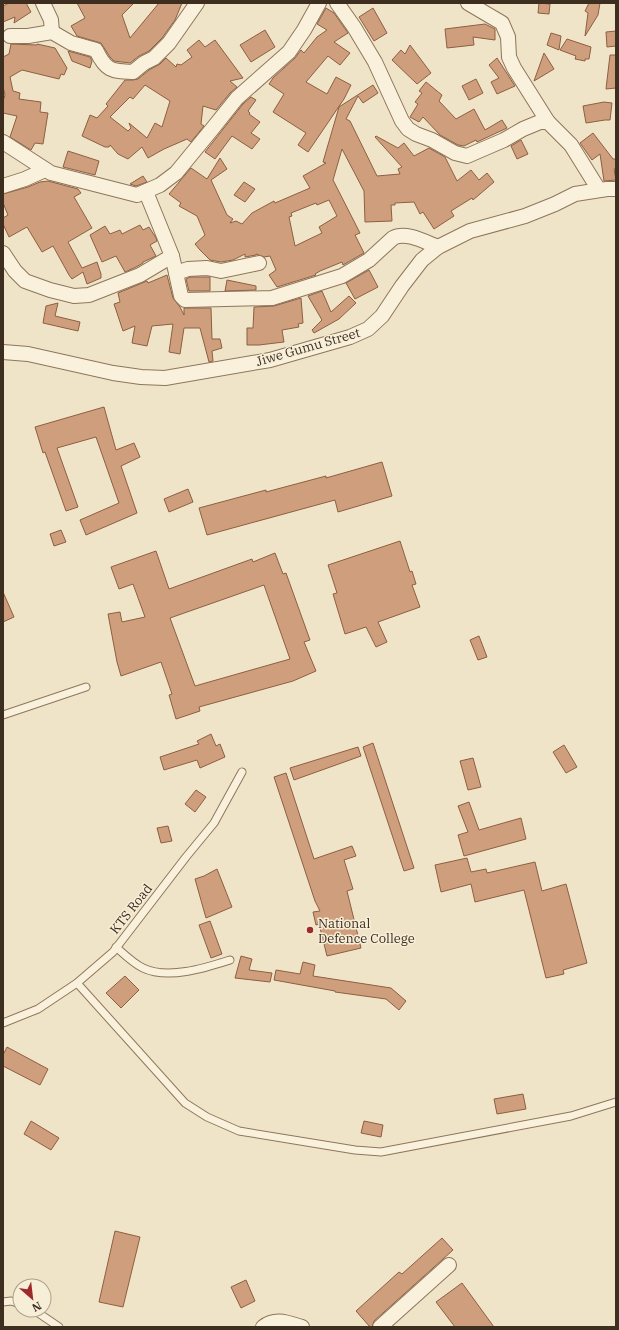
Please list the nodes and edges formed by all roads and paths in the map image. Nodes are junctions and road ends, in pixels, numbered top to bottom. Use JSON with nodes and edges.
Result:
{"nodes":[{"id":1,"x":42,"y":3,"type":"edge"},
{"id":2,"x":197,"y":3,"type":"edge"},
{"id":3,"x":319,"y":3,"type":"edge"},
{"id":4,"x":337,"y":3,"type":"edge"},
{"id":5,"x":468,"y":3,"type":"edge"},
{"id":6,"x":52,"y":32,"type":"junction"},
{"id":7,"x":10,"y":36,"type":"dead end"},
{"id":8,"x":548,"y":122,"type":"junction"},
{"id":9,"x":3,"y":142,"type":"edge"},
{"id":10,"x":45,"y":170,"type":"junction"},
{"id":11,"x":3,"y":186,"type":"edge"},
{"id":12,"x":616,"y":189,"type":"edge"},
{"id":13,"x":599,"y":190,"type":"junction"},
{"id":14,"x":146,"y":192,"type":"junction"},
{"id":15,"x":438,"y":247,"type":"junction"},
{"id":16,"x":3,"y":253,"type":"edge"},
{"id":17,"x":172,"y":256,"type":"junction"},
{"id":18,"x":259,"y":263,"type":"dead end"},
{"id":19,"x":176,"y":273,"type":"junction"},
{"id":20,"x":3,"y":352,"type":"edge"},
{"id":21,"x":86,"y":687,"type":"dead end"},
{"id":22,"x":3,"y":715,"type":"edge"},
{"id":23,"x":242,"y":772,"type":"dead end"},
{"id":24,"x":116,"y":948,"type":"junction"},
{"id":25,"x":230,"y":960,"type":"dead end"},
{"id":26,"x":77,"y":983,"type":"junction"},
{"id":27,"x":3,"y":1023,"type":"edge"},
{"id":28,"x":616,"y":1102,"type":"edge"},
{"id":29,"x":450,"y":1265,"type":"dead end"},
{"id":30,"x":46,"y":1318,"type":"edge"},
{"id":31,"x":59,"y":1327,"type":"edge"},
{"id":32,"x":263,"y":1327,"type":"edge"},
{"id":33,"x":302,"y":1327,"type":"edge"},
{"id":34,"x":380,"y":1327,"type":"edge"}],
"edges":[{"from":1,"to":6,"type":"street"},
{"from":2,"to":6,"type":"street"},
{"from":3,"to":14,"type":"street"},
{"from":4,"to":8,"type":"street"},
{"from":5,"to":8,"type":"street"},
{"from":6,"to":7,"type":"street"},
{"from":8,"to":13,"type":"street"},
{"from":9,"to":10,"type":"street"},
{"from":10,"to":11,"type":"street"},
{"from":10,"to":14,"type":"street"},
{"from":12,"to":13,"type":"street","name":"Jiwe Gumu Street"},
{"from":13,"to":15,"type":"street","name":"Jiwe Gumu Street"},
{"from":14,"to":17,"type":"street"},
{"from":15,"to":19,"type":"street"},
{"from":15,"to":20,"type":"street","name":"Jiwe Gumu Street"},
{"from":16,"to":17,"type":"street"},
{"from":17,"to":19,"type":"street"},
{"from":18,"to":19,"type":"street"},
{"from":21,"to":22,"type":"lane"},
{"from":23,"to":24,"type":"lane","name":"KTS Road"},
{"from":24,"to":25,"type":"lane"},
{"from":24,"to":26,"type":"lane","name":"KTS Road"},
{"from":26,"to":27,"type":"lane","name":"KTS Road"},
{"from":26,"to":28,"type":"lane"},
{"from":29,"to":34,"type":"street"},
{"from":30,"to":31,"type":"lane"},
{"from":32,"to":33,"type":"street"}]}
